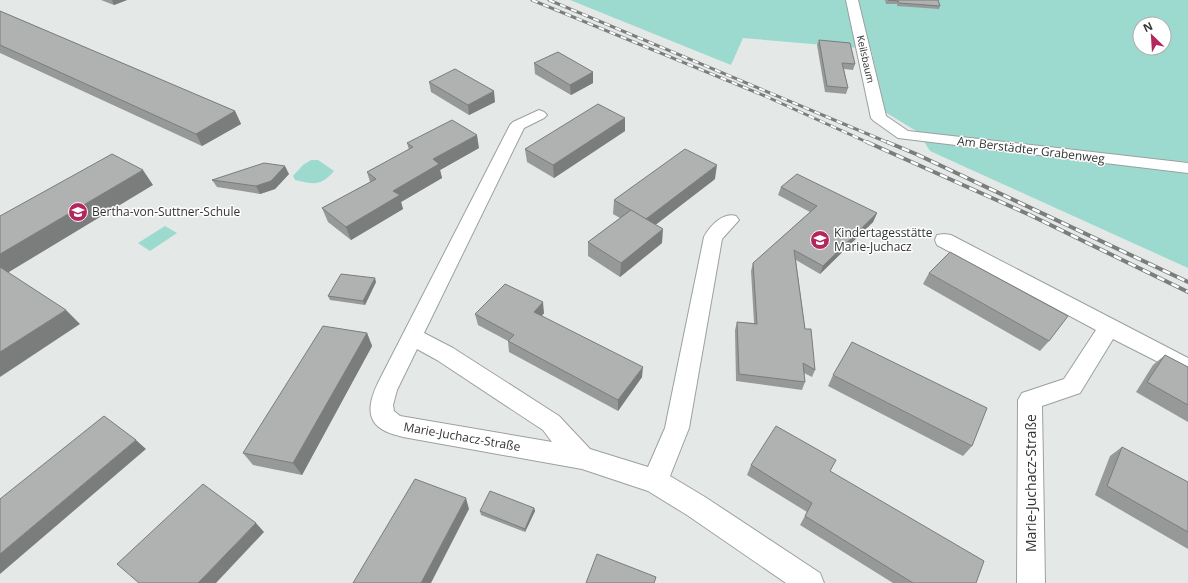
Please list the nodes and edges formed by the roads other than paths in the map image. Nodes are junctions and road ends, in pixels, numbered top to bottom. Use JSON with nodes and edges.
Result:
{"nodes":[{"id":1,"x":852,"y":0,"type":"edge"},
{"id":2,"x":539,"y":116,"type":"dead end"},
{"id":3,"x":879,"y":118,"type":"joint"},
{"id":4,"x":1188,"y":168,"type":"edge"},
{"id":5,"x":730,"y":220,"type":"dead end"},
{"id":6,"x":944,"y":240,"type":"dead end"},
{"id":7,"x":1109,"y":327,"type":"junction"},
{"id":8,"x":412,"y":337,"type":"junction"},
{"id":9,"x":1188,"y":368,"type":"edge"},
{"id":10,"x":582,"y":458,"type":"junction"},
{"id":11,"x":655,"y":481,"type":"junction"},
{"id":12,"x":810,"y":583,"type":"edge"},
{"id":13,"x":1031,"y":583,"type":"edge"}],
"edges":[{"from":1,"to":3,"type":"street","name":"Keilsbaum"},
{"from":2,"to":8,"type":"street","name":"Marie-Juchacz-Straße"},
{"from":3,"to":4,"type":"street","name":"Am Berstädter Grabenweg"},
{"from":5,"to":11,"type":"street"},
{"from":6,"to":7,"type":"street"},
{"from":7,"to":9,"type":"street"},
{"from":7,"to":13,"type":"street","name":"Marie-Juchacz-Straße"},
{"from":8,"to":10,"type":"street"},
{"from":8,"to":10,"type":"street","name":"Marie-Juchacz-Straße"},
{"from":10,"to":11,"type":"street","name":"Marie-Juchacz-Straße"},
{"from":11,"to":12,"type":"street","name":"Marie-Juchacz-Straße"}]}
